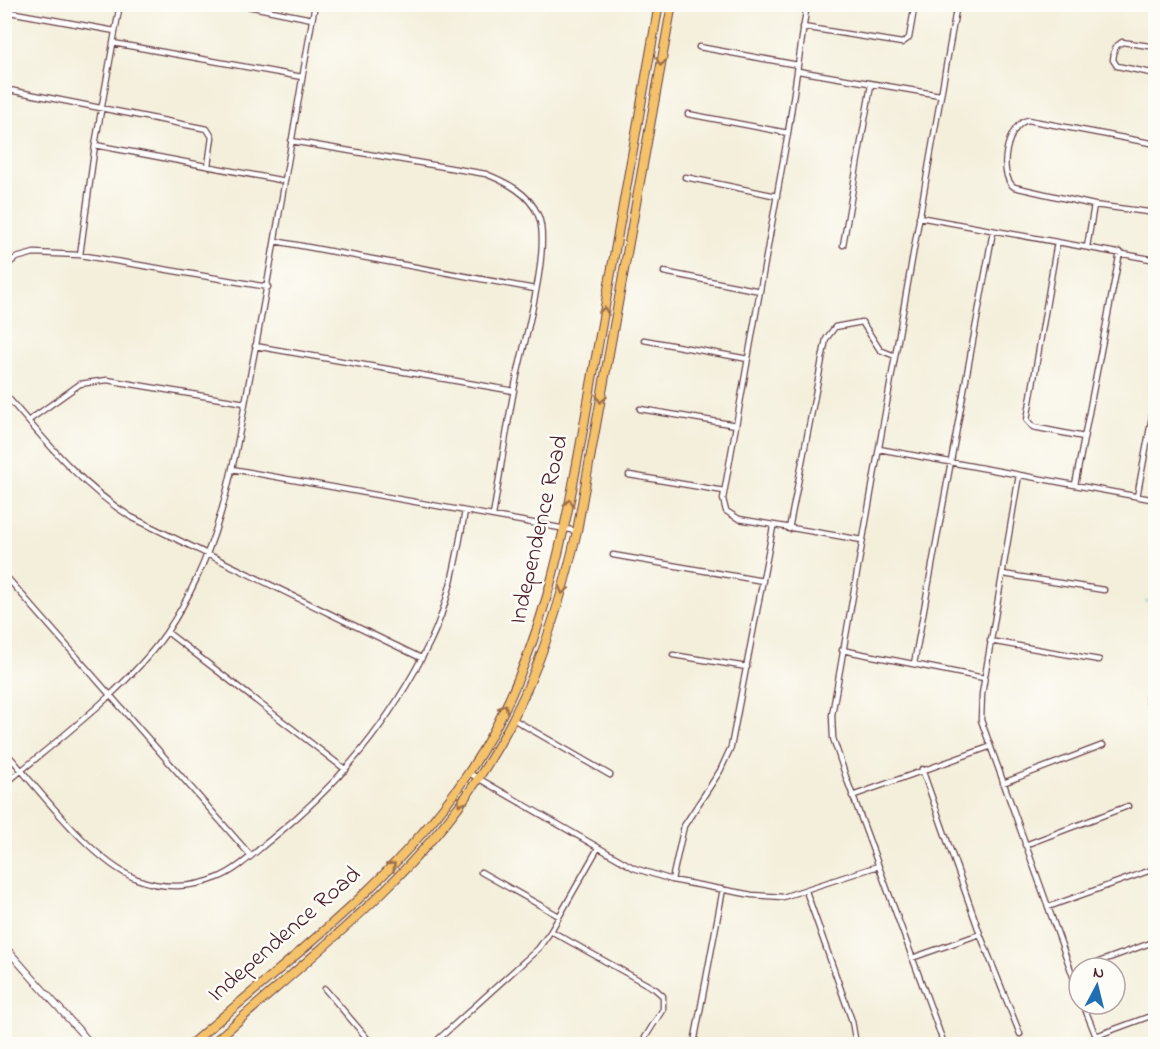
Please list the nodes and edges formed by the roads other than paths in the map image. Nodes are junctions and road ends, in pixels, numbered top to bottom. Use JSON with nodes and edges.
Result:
{"nodes":[{"id":1,"x":120,"y":4,"type":"edge"},
{"id":2,"x":237,"y":4,"type":"edge"},
{"id":3,"x":315,"y":4,"type":"edge"},
{"id":4,"x":659,"y":4,"type":"edge"},
{"id":5,"x":672,"y":4,"type":"edge"},
{"id":6,"x":807,"y":4,"type":"edge"},
{"id":7,"x":915,"y":4,"type":"edge"},
{"id":8,"x":957,"y":4,"type":"edge"},
{"id":9,"x":4,"y":11,"type":"edge"},
{"id":10,"x":312,"y":19,"type":"junction"},
{"id":11,"x":803,"y":27,"type":"junction"},
{"id":12,"x":115,"y":31,"type":"junction"},
{"id":13,"x":113,"y":43,"type":"junction"},
{"id":14,"x":699,"y":47,"type":"dead end"},
{"id":15,"x":1155,"y":47,"type":"edge"},
{"id":16,"x":798,"y":68,"type":"junction"},
{"id":17,"x":1155,"y":74,"type":"edge"},
{"id":18,"x":302,"y":77,"type":"junction"},
{"id":19,"x":871,"y":85,"type":"junction"},
{"id":20,"x":4,"y":89,"type":"edge"},
{"id":21,"x":940,"y":95,"type":"junction"},
{"id":22,"x":102,"y":107,"type":"junction"},
{"id":23,"x":688,"y":114,"type":"dead end"},
{"id":24,"x":789,"y":133,"type":"junction"},
{"id":25,"x":291,"y":141,"type":"junction"},
{"id":26,"x":1155,"y":144,"type":"edge"},
{"id":27,"x":95,"y":145,"type":"junction"},
{"id":28,"x":208,"y":166,"type":"junction"},
{"id":29,"x":685,"y":177,"type":"dead end"},
{"id":30,"x":285,"y":181,"type":"junction"},
{"id":31,"x":777,"y":196,"type":"junction"},
{"id":32,"x":1094,"y":205,"type":"junction"},
{"id":33,"x":1155,"y":213,"type":"edge"},
{"id":34,"x":919,"y":217,"type":"junction"},
{"id":35,"x":993,"y":231,"type":"junction"},
{"id":36,"x":275,"y":241,"type":"junction"},
{"id":37,"x":1058,"y":242,"type":"junction"},
{"id":38,"x":843,"y":244,"type":"dead end"},
{"id":39,"x":1086,"y":247,"type":"junction"},
{"id":40,"x":1120,"y":252,"type":"junction"},
{"id":41,"x":80,"y":255,"type":"junction"},
{"id":42,"x":1155,"y":260,"type":"edge"},
{"id":43,"x":4,"y":267,"type":"edge"},
{"id":44,"x":664,"y":272,"type":"dead end"},
{"id":45,"x":268,"y":287,"type":"junction"},
{"id":46,"x":535,"y":289,"type":"junction"},
{"id":47,"x":760,"y":291,"type":"junction"},
{"id":48,"x":644,"y":340,"type":"dead end"},
{"id":49,"x":255,"y":346,"type":"junction"},
{"id":50,"x":895,"y":356,"type":"junction"},
{"id":51,"x":748,"y":359,"type":"junction"},
{"id":52,"x":514,"y":391,"type":"junction"},
{"id":53,"x":4,"y":393,"type":"edge"},
{"id":54,"x":1155,"y":395,"type":"edge"},
{"id":55,"x":245,"y":403,"type":"junction"},
{"id":56,"x":640,"y":409,"type":"dead end"},
{"id":57,"x":28,"y":420,"type":"junction"},
{"id":58,"x":736,"y":425,"type":"junction"},
{"id":59,"x":1084,"y":437,"type":"junction"},
{"id":60,"x":879,"y":449,"type":"junction"},
{"id":61,"x":950,"y":462,"type":"junction"},
{"id":62,"x":232,"y":469,"type":"junction"},
{"id":63,"x":629,"y":475,"type":"dead end"},
{"id":64,"x":1019,"y":475,"type":"junction"},
{"id":65,"x":1076,"y":485,"type":"junction"},
{"id":66,"x":724,"y":490,"type":"junction"},
{"id":67,"x":1137,"y":497,"type":"junction"},
{"id":68,"x":1155,"y":500,"type":"edge"},
{"id":69,"x":465,"y":511,"type":"junction"},
{"id":70,"x":493,"y":516,"type":"junction"},
{"id":71,"x":773,"y":527,"type":"junction"},
{"id":72,"x":564,"y":529,"type":"junction"},
{"id":73,"x":789,"y":529,"type":"junction"},
{"id":74,"x":577,"y":531,"type":"junction"},
{"id":75,"x":862,"y":540,"type":"junction"},
{"id":76,"x":209,"y":554,"type":"junction"},
{"id":77,"x":613,"y":555,"type":"dead end"},
{"id":78,"x":4,"y":574,"type":"edge"},
{"id":79,"x":1003,"y":574,"type":"junction"},
{"id":80,"x":763,"y":581,"type":"junction"},
{"id":81,"x":1104,"y":590,"type":"dead end"},
{"id":82,"x":166,"y":632,"type":"junction"},
{"id":83,"x":990,"y":641,"type":"junction"},
{"id":84,"x":842,"y":650,"type":"junction"},
{"id":85,"x":673,"y":655,"type":"dead end"},
{"id":86,"x":421,"y":658,"type":"junction"},
{"id":87,"x":1099,"y":660,"type":"dead end"},
{"id":88,"x":914,"y":664,"type":"junction"},
{"id":89,"x":1155,"y":665,"type":"edge"},
{"id":90,"x":747,"y":667,"type":"junction"},
{"id":91,"x":984,"y":678,"type":"junction"},
{"id":92,"x":108,"y":695,"type":"junction"},
{"id":93,"x":513,"y":719,"type":"junction"},
{"id":94,"x":1155,"y":731,"type":"edge"},
{"id":95,"x":1103,"y":746,"type":"dead end"},
{"id":96,"x":989,"y":747,"type":"junction"},
{"id":97,"x":4,"y":750,"type":"edge"},
{"id":98,"x":922,"y":769,"type":"junction"},
{"id":99,"x":22,"y":770,"type":"junction"},
{"id":100,"x":346,"y":770,"type":"junction"},
{"id":101,"x":469,"y":773,"type":"junction"},
{"id":102,"x":610,"y":775,"type":"dead end"},
{"id":103,"x":478,"y":779,"type":"junction"},
{"id":104,"x":1003,"y":783,"type":"junction"},
{"id":105,"x":4,"y":785,"type":"edge"},
{"id":106,"x":852,"y":796,"type":"junction"},
{"id":107,"x":1128,"y":806,"type":"dead end"},
{"id":108,"x":1025,"y":845,"type":"junction"},
{"id":109,"x":598,"y":848,"type":"junction"},
{"id":110,"x":251,"y":856,"type":"junction"},
{"id":111,"x":878,"y":866,"type":"junction"},
{"id":112,"x":1154,"y":869,"type":"edge"},
{"id":113,"x":481,"y":872,"type":"dead end"},
{"id":114,"x":672,"y":880,"type":"junction"},
{"id":115,"x":723,"y":889,"type":"junction"},
{"id":116,"x":806,"y":891,"type":"junction"},
{"id":117,"x":1048,"y":908,"type":"junction"},
{"id":118,"x":558,"y":916,"type":"junction"},
{"id":119,"x":551,"y":931,"type":"junction"},
{"id":120,"x":980,"y":934,"type":"junction"},
{"id":121,"x":1155,"y":940,"type":"edge"},
{"id":122,"x":4,"y":946,"type":"edge"},
{"id":123,"x":1114,"y":956,"type":"edge"},
{"id":124,"x":912,"y":958,"type":"junction"},
{"id":125,"x":1067,"y":961,"type":"edge"},
{"id":126,"x":325,"y":989,"type":"dead end"},
{"id":127,"x":1155,"y":1014,"type":"edge"},
{"id":128,"x":1088,"y":1016,"type":"edge"},
{"id":129,"x":1020,"y":1034,"type":"dead end"},
{"id":130,"x":1096,"y":1036,"type":"junction"},
{"id":131,"x":441,"y":1042,"type":"edge"},
{"id":132,"x":694,"y":1043,"type":"dead end"},
{"id":133,"x":91,"y":1044,"type":"edge"},
{"id":134,"x":191,"y":1044,"type":"edge"},
{"id":135,"x":212,"y":1044,"type":"edge"},
{"id":136,"x":372,"y":1044,"type":"edge"},
{"id":137,"x":433,"y":1044,"type":"edge"},
{"id":138,"x":641,"y":1044,"type":"edge"},
{"id":139,"x":856,"y":1044,"type":"edge"},
{"id":140,"x":944,"y":1044,"type":"edge"},
{"id":141,"x":1099,"y":1044,"type":"edge"}],
"edges":[{"from":1,"to":12,"type":"street"},
{"from":2,"to":10,"type":"street"},
{"from":3,"to":10,"type":"street"},
{"from":72,"to":4,"type":"main road","name":"Independence Road","one_way":true},
{"from":5,"to":74,"type":"main road","name":"Independence Road","one_way":true},
{"from":6,"to":11,"type":"street"},
{"from":7,"to":11,"type":"street"},
{"from":8,"to":21,"type":"street"},
{"from":9,"to":12,"type":"street"},
{"from":10,"to":18,"type":"street"},
{"from":11,"to":16,"type":"street"},
{"from":12,"to":13,"type":"street"},
{"from":13,"to":18,"type":"street"},
{"from":13,"to":22,"type":"street"},
{"from":14,"to":16,"type":"street"},
{"from":15,"to":17,"type":"street"},
{"from":16,"to":19,"type":"street"},
{"from":16,"to":24,"type":"street"},
{"from":18,"to":25,"type":"street"},
{"from":19,"to":21,"type":"street"},
{"from":19,"to":38,"type":"street"},
{"from":20,"to":22,"type":"street"},
{"from":21,"to":34,"type":"street"},
{"from":22,"to":27,"type":"street"},
{"from":22,"to":28,"type":"street"},
{"from":23,"to":24,"type":"street"},
{"from":24,"to":31,"type":"street"},
{"from":25,"to":30,"type":"street"},
{"from":25,"to":46,"type":"street"},
{"from":26,"to":32,"type":"street"},
{"from":27,"to":28,"type":"street"},
{"from":27,"to":41,"type":"street"},
{"from":28,"to":30,"type":"street"},
{"from":29,"to":31,"type":"street"},
{"from":30,"to":36,"type":"street"},
{"from":31,"to":47,"type":"street"},
{"from":32,"to":33,"type":"street"},
{"from":32,"to":39,"type":"street"},
{"from":34,"to":35,"type":"street"},
{"from":34,"to":50,"type":"street"},
{"from":35,"to":37,"type":"street"},
{"from":35,"to":61,"type":"street"},
{"from":36,"to":45,"type":"street"},
{"from":36,"to":46,"type":"street"},
{"from":37,"to":39,"type":"street"},
{"from":37,"to":59,"type":"street"},
{"from":39,"to":40,"type":"street"},
{"from":40,"to":42,"type":"street"},
{"from":40,"to":59,"type":"street"},
{"from":41,"to":43,"type":"street"},
{"from":41,"to":45,"type":"street"},
{"from":44,"to":47,"type":"street"},
{"from":45,"to":49,"type":"street"},
{"from":46,"to":52,"type":"street"},
{"from":47,"to":51,"type":"street"},
{"from":48,"to":51,"type":"street"},
{"from":49,"to":52,"type":"street"},
{"from":49,"to":55,"type":"street"},
{"from":50,"to":60,"type":"street"},
{"from":50,"to":73,"type":"street"},
{"from":51,"to":58,"type":"street"},
{"from":52,"to":70,"type":"street"},
{"from":53,"to":57,"type":"street"},
{"from":54,"to":67,"type":"street"},
{"from":55,"to":57,"type":"street"},
{"from":55,"to":62,"type":"street"},
{"from":56,"to":58,"type":"street"},
{"from":57,"to":76,"type":"street"},
{"from":58,"to":66,"type":"street"},
{"from":59,"to":65,"type":"street"},
{"from":60,"to":61,"type":"street"},
{"from":60,"to":75,"type":"street"},
{"from":61,"to":64,"type":"street"},
{"from":61,"to":88,"type":"street"},
{"from":62,"to":69,"type":"street"},
{"from":62,"to":76,"type":"street"},
{"from":63,"to":66,"type":"street"},
{"from":64,"to":65,"type":"street"},
{"from":64,"to":79,"type":"street"},
{"from":65,"to":67,"type":"street"},
{"from":66,"to":71,"type":"street"},
{"from":67,"to":68,"type":"street"},
{"from":69,"to":70,"type":"street"},
{"from":69,"to":86,"type":"street"},
{"from":70,"to":72,"type":"street"},
{"from":71,"to":73,"type":"street"},
{"from":71,"to":80,"type":"street"},
{"from":72,"to":74,"type":"street"},
{"from":101,"to":72,"type":"main road","name":"Independence Road","one_way":true},
{"from":73,"to":75,"type":"street"},
{"from":74,"to":93,"type":"main road","name":"Independence Road","one_way":true},
{"from":75,"to":84,"type":"street"},
{"from":76,"to":82,"type":"street"},
{"from":76,"to":86,"type":"street"},
{"from":77,"to":80,"type":"street"},
{"from":78,"to":92,"type":"street"},
{"from":79,"to":81,"type":"street"},
{"from":79,"to":83,"type":"street"},
{"from":80,"to":90,"type":"street"},
{"from":82,"to":92,"type":"street"},
{"from":82,"to":100,"type":"street"},
{"from":83,"to":87,"type":"street"},
{"from":83,"to":91,"type":"street"},
{"from":84,"to":88,"type":"street"},
{"from":84,"to":106,"type":"street"},
{"from":85,"to":90,"type":"street"},
{"from":86,"to":100,"type":"street"},
{"from":88,"to":91,"type":"street"},
{"from":89,"to":94,"type":"street"},
{"from":90,"to":114,"type":"street"},
{"from":91,"to":96,"type":"street"},
{"from":92,"to":99,"type":"street"},
{"from":92,"to":110,"type":"street"},
{"from":93,"to":102,"type":"street"},
{"from":93,"to":103,"type":"main road","name":"Independence Road"},
{"from":95,"to":104,"type":"street"},
{"from":96,"to":98,"type":"street"},
{"from":96,"to":104,"type":"street"},
{"from":97,"to":99,"type":"street"},
{"from":98,"to":106,"type":"street"},
{"from":98,"to":120,"type":"street"},
{"from":99,"to":105,"type":"street"},
{"from":99,"to":110,"type":"street"},
{"from":100,"to":110,"type":"street"},
{"from":101,"to":103,"type":"street"},
{"from":134,"to":101,"type":"main road","name":"Independence Road","one_way":true},
{"from":103,"to":109,"type":"street"},
{"from":103,"to":135,"type":"main road","name":"Independence Road","one_way":true},
{"from":104,"to":108,"type":"street"},
{"from":106,"to":111,"type":"street"},
{"from":107,"to":108,"type":"street"},
{"from":108,"to":117,"type":"street"},
{"from":109,"to":114,"type":"street"},
{"from":109,"to":118,"type":"street"},
{"from":111,"to":116,"type":"street"},
{"from":111,"to":124,"type":"street"},
{"from":112,"to":117,"type":"street"},
{"from":113,"to":118,"type":"street"},
{"from":114,"to":115,"type":"street"},
{"from":115,"to":116,"type":"street"},
{"from":115,"to":132,"type":"street"},
{"from":116,"to":139,"type":"street"},
{"from":117,"to":125,"type":"street"},
{"from":118,"to":119,"type":"street"},
{"from":119,"to":131,"type":"street"},
{"from":119,"to":138,"type":"street"},
{"from":120,"to":124,"type":"street"},
{"from":120,"to":129,"type":"street"},
{"from":121,"to":123,"type":"street"},
{"from":122,"to":133,"type":"street"},
{"from":124,"to":140,"type":"street"},
{"from":126,"to":136,"type":"street"},
{"from":127,"to":130,"type":"street"},
{"from":128,"to":130,"type":"street"},
{"from":130,"to":141,"type":"street"},
{"from":131,"to":137,"type":"street"}]}
